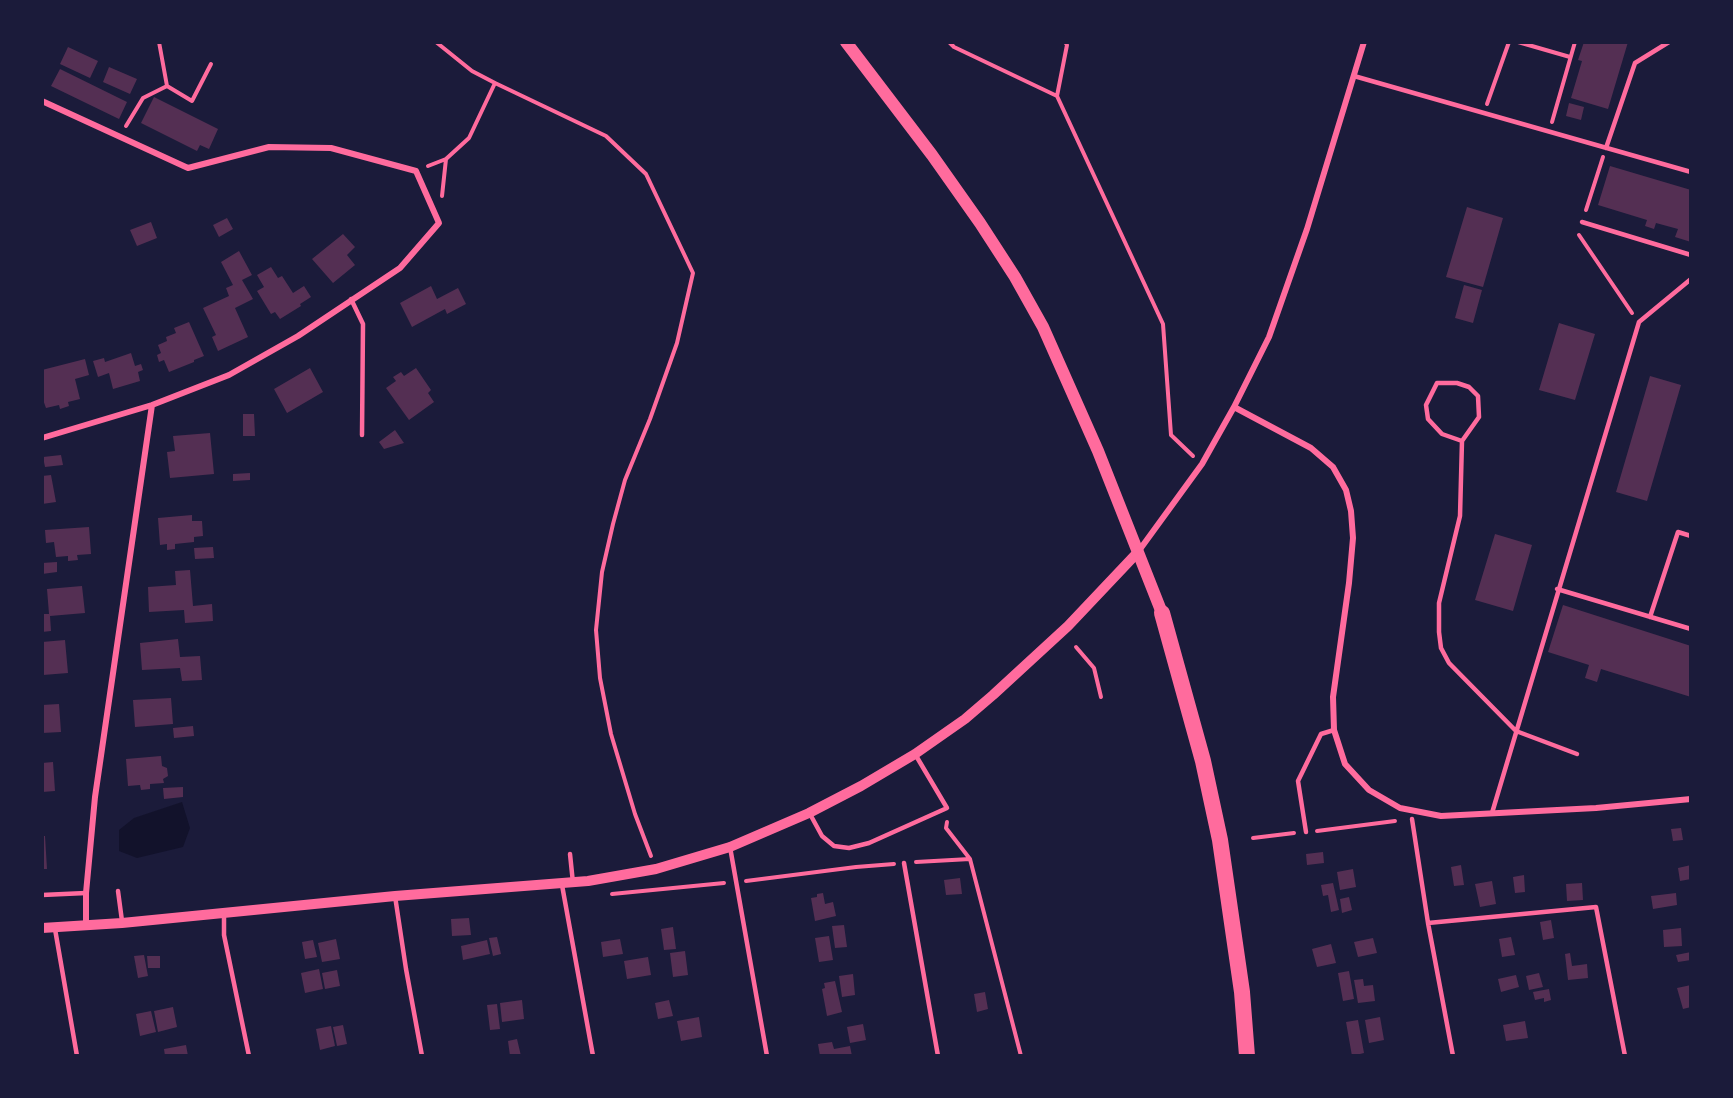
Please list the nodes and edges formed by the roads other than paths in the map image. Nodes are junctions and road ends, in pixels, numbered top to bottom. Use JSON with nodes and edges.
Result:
{"nodes":[{"id":1,"x":846,"y":42,"type":"edge"},
{"id":2,"x":1364,"y":42,"type":"edge"},
{"id":3,"x":1669,"y":42,"type":"edge"},
{"id":4,"x":1354,"y":76,"type":"junction"},
{"id":5,"x":42,"y":101,"type":"edge"},
{"id":6,"x":1606,"y":148,"type":"junction"},
{"id":7,"x":1691,"y":172,"type":"edge"},
{"id":8,"x":1582,"y":222,"type":"dead end"},
{"id":9,"x":1691,"y":255,"type":"edge"},
{"id":10,"x":1691,"y":279,"type":"edge"},
{"id":11,"x":351,"y":299,"type":"junction"},
{"id":12,"x":152,"y":405,"type":"junction"},
{"id":13,"x":1234,"y":407,"type":"junction"},
{"id":14,"x":362,"y":435,"type":"dead end"},
{"id":15,"x":42,"y":438,"type":"edge"},
{"id":16,"x":1462,"y":441,"type":"junction"},
{"id":17,"x":1691,"y":536,"type":"edge"},
{"id":18,"x":1138,"y":552,"type":"junction"},
{"id":19,"x":1557,"y":589,"type":"junction"},
{"id":20,"x":1162,"y":613,"type":"joint"},
{"id":21,"x":1650,"y":617,"type":"junction"},
{"id":22,"x":1691,"y":629,"type":"edge"},
{"id":23,"x":1334,"y":730,"type":"junction"},
{"id":24,"x":1516,"y":731,"type":"junction"},
{"id":25,"x":915,"y":754,"type":"junction"},
{"id":26,"x":1577,"y":754,"type":"dead end"},
{"id":27,"x":1691,"y":799,"type":"edge"},
{"id":28,"x":809,"y":813,"type":"junction"},
{"id":29,"x":1492,"y":813,"type":"junction"},
{"id":30,"x":1412,"y":819,"type":"road end"},
{"id":31,"x":1306,"y":832,"type":"road end"},
{"id":32,"x":730,"y":847,"type":"junction"},
{"id":33,"x":570,"y":854,"type":"dead end"},
{"id":34,"x":904,"y":863,"type":"road end"},
{"id":35,"x":567,"y":883,"type":"junction"},
{"id":36,"x":118,"y":891,"type":"dead end"},
{"id":37,"x":86,"y":893,"type":"junction"},
{"id":38,"x":42,"y":896,"type":"edge"},
{"id":39,"x":395,"y":897,"type":"junction"},
{"id":40,"x":224,"y":914,"type":"junction"},
{"id":41,"x":122,"y":923,"type":"junction"},
{"id":42,"x":1428,"y":923,"type":"junction"},
{"id":43,"x":86,"y":925,"type":"junction"},
{"id":44,"x":54,"y":927,"type":"junction"},
{"id":45,"x":42,"y":928,"type":"edge"},
{"id":46,"x":77,"y":1056,"type":"edge"},
{"id":47,"x":249,"y":1056,"type":"edge"},
{"id":48,"x":422,"y":1056,"type":"edge"},
{"id":49,"x":593,"y":1056,"type":"edge"},
{"id":50,"x":767,"y":1056,"type":"edge"},
{"id":51,"x":939,"y":1056,"type":"edge"},
{"id":52,"x":1247,"y":1056,"type":"edge"},
{"id":53,"x":1453,"y":1056,"type":"edge"},
{"id":54,"x":1625,"y":1056,"type":"edge"}],
"edges":[{"from":1,"to":18,"type":"main road"},
{"from":2,"to":4,"type":"street"},
{"from":3,"to":6,"type":"lane"},
{"from":4,"to":6,"type":"lane"},
{"from":4,"to":13,"type":"street"},
{"from":5,"to":11,"type":"street"},
{"from":6,"to":7,"type":"lane"},
{"from":8,"to":9,"type":"lane"},
{"from":10,"to":19,"type":"lane"},
{"from":11,"to":12,"type":"street"},
{"from":11,"to":14,"type":"lane"},
{"from":12,"to":15,"type":"street"},
{"from":12,"to":37,"type":"street"},
{"from":13,"to":18,"type":"street"},
{"from":13,"to":23,"type":"street"},
{"from":16,"to":16,"type":"lane"},
{"from":16,"to":24,"type":"lane"},
{"from":17,"to":21,"type":"lane"},
{"from":18,"to":20,"type":"main road"},
{"from":18,"to":25,"type":"street"},
{"from":19,"to":21,"type":"lane"},
{"from":19,"to":24,"type":"lane"},
{"from":20,"to":52,"type":"highway"},
{"from":21,"to":22,"type":"lane"},
{"from":23,"to":29,"type":"street"},
{"from":23,"to":31,"type":"lane"},
{"from":24,"to":26,"type":"lane"},
{"from":24,"to":29,"type":"lane"},
{"from":25,"to":28,"type":"street"},
{"from":25,"to":28,"type":"lane"},
{"from":27,"to":29,"type":"street"},
{"from":28,"to":32,"type":"street"},
{"from":30,"to":42,"type":"lane"},
{"from":32,"to":35,"type":"street"},
{"from":32,"to":50,"type":"lane"},
{"from":33,"to":35,"type":"lane"},
{"from":34,"to":51,"type":"lane"},
{"from":35,"to":39,"type":"street"},
{"from":35,"to":49,"type":"lane"},
{"from":36,"to":41,"type":"lane"},
{"from":37,"to":38,"type":"lane"},
{"from":37,"to":43,"type":"street"},
{"from":39,"to":40,"type":"street"},
{"from":39,"to":48,"type":"lane"},
{"from":40,"to":41,"type":"street"},
{"from":40,"to":47,"type":"lane"},
{"from":41,"to":43,"type":"street"},
{"from":42,"to":53,"type":"lane"},
{"from":42,"to":54,"type":"lane"},
{"from":43,"to":44,"type":"street"},
{"from":44,"to":45,"type":"street"},
{"from":44,"to":46,"type":"lane"}]}
